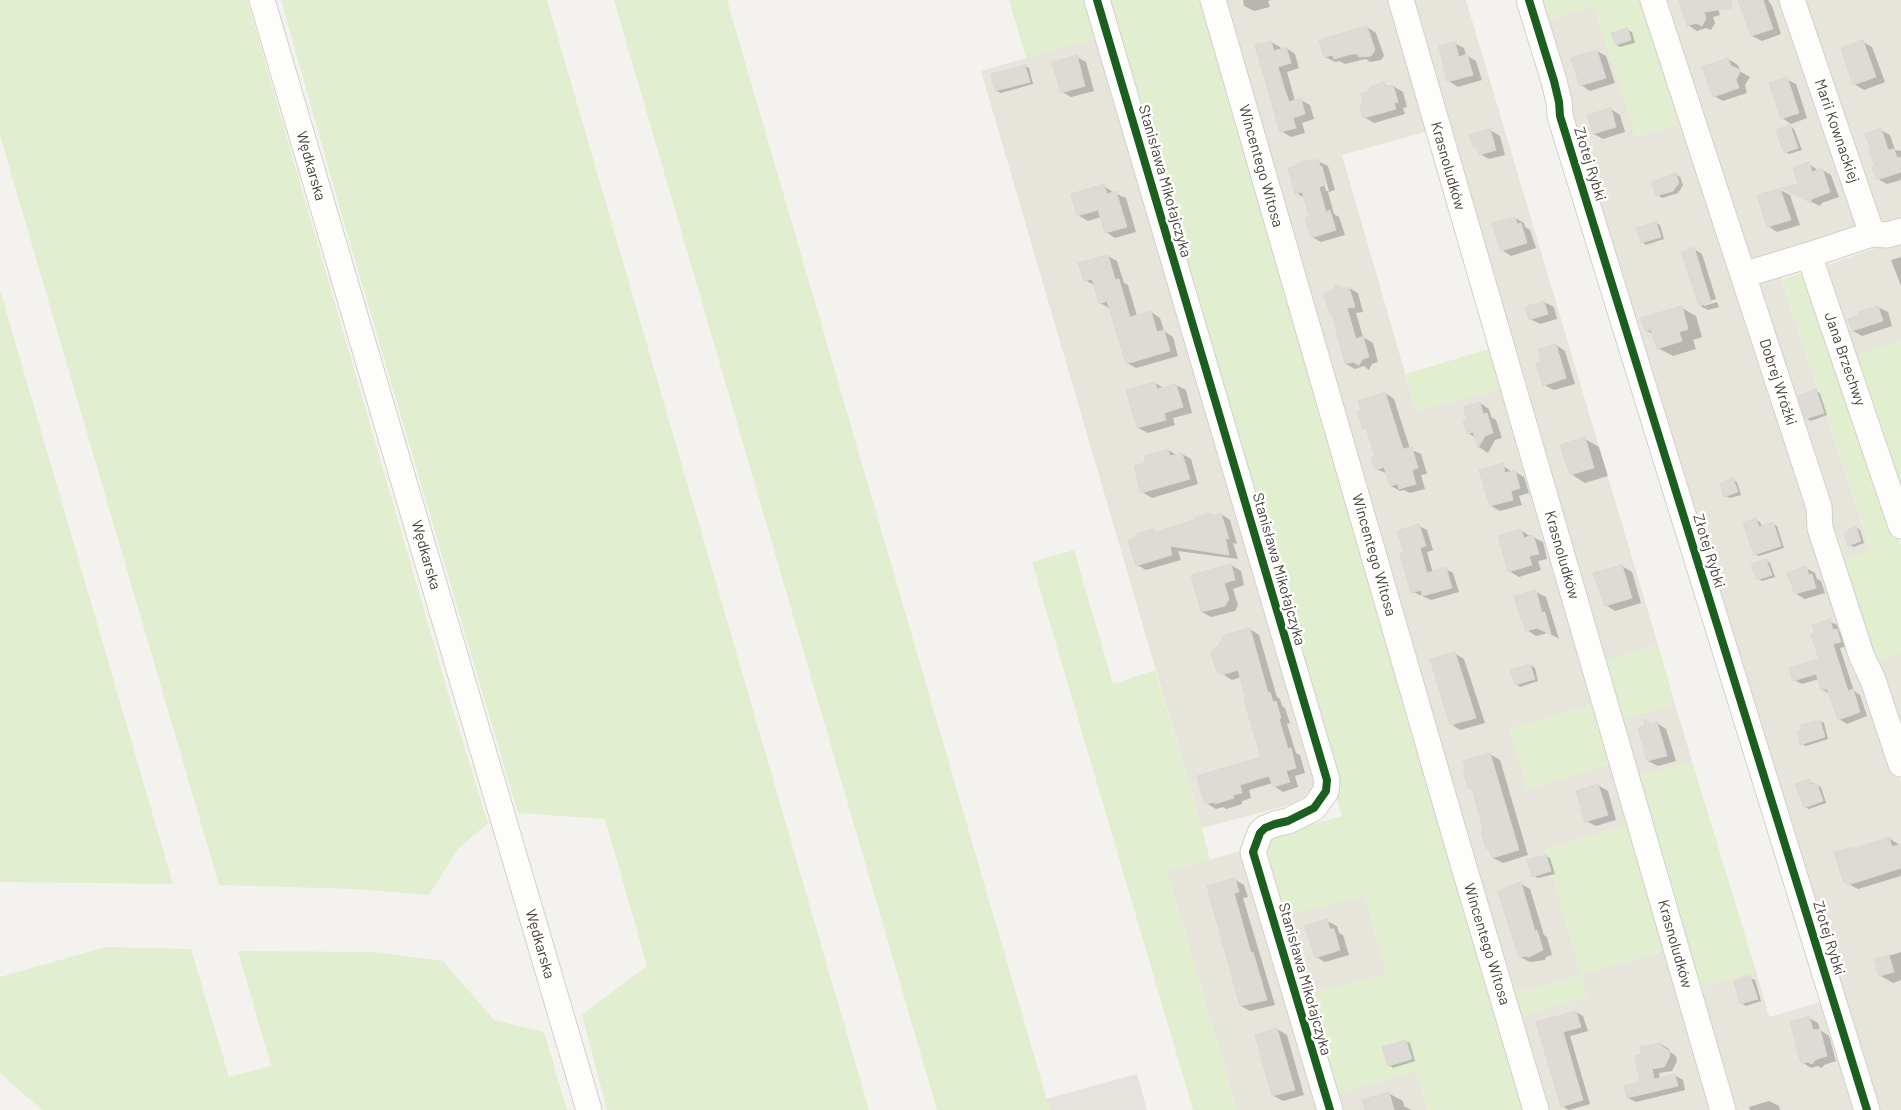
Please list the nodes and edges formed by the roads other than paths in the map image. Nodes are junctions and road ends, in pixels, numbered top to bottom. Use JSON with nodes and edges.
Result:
{"nodes":[{"id":1,"x":262,"y":0,"type":"edge"},
{"id":2,"x":1097,"y":0,"type":"edge"},
{"id":3,"x":1213,"y":0,"type":"edge"},
{"id":4,"x":1401,"y":0,"type":"edge"},
{"id":5,"x":1529,"y":0,"type":"edge"},
{"id":6,"x":1653,"y":0,"type":"edge"},
{"id":7,"x":1792,"y":0,"type":"edge"},
{"id":8,"x":1901,"y":231,"type":"edge"},
{"id":9,"x":1872,"y":234,"type":"junction"},
{"id":10,"x":1809,"y":255,"type":"junction"},
{"id":11,"x":1743,"y":275,"type":"junction"},
{"id":12,"x":1901,"y":526,"type":"edge"},
{"id":13,"x":1901,"y":764,"type":"edge"},
{"id":14,"x":589,"y":1110,"type":"edge"},
{"id":15,"x":1330,"y":1110,"type":"edge"},
{"id":16,"x":1536,"y":1110,"type":"edge"},
{"id":17,"x":1723,"y":1110,"type":"edge"},
{"id":18,"x":1867,"y":1110,"type":"edge"}],
"edges":[{"from":1,"to":14,"type":"street","name":"Wędkarska"},
{"from":2,"to":15,"type":"street","name":"Stanisława Mikołajczyka"},
{"from":3,"to":16,"type":"street","name":"Wincentego Witosa"},
{"from":4,"to":17,"type":"street","name":"Krasnoludków"},
{"from":5,"to":18,"type":"street","name":"Złotej Rybki"},
{"from":6,"to":11,"type":"street","name":"Dobrej Wróżki"},
{"from":7,"to":9,"type":"street","name":"Marii Kownackiej"},
{"from":8,"to":9,"type":"street"},
{"from":9,"to":10,"type":"street"},
{"from":10,"to":11,"type":"street"},
{"from":10,"to":12,"type":"street","name":"Jana Brzechwy"},
{"from":11,"to":13,"type":"street","name":"Dobrej Wróżki"}]}
